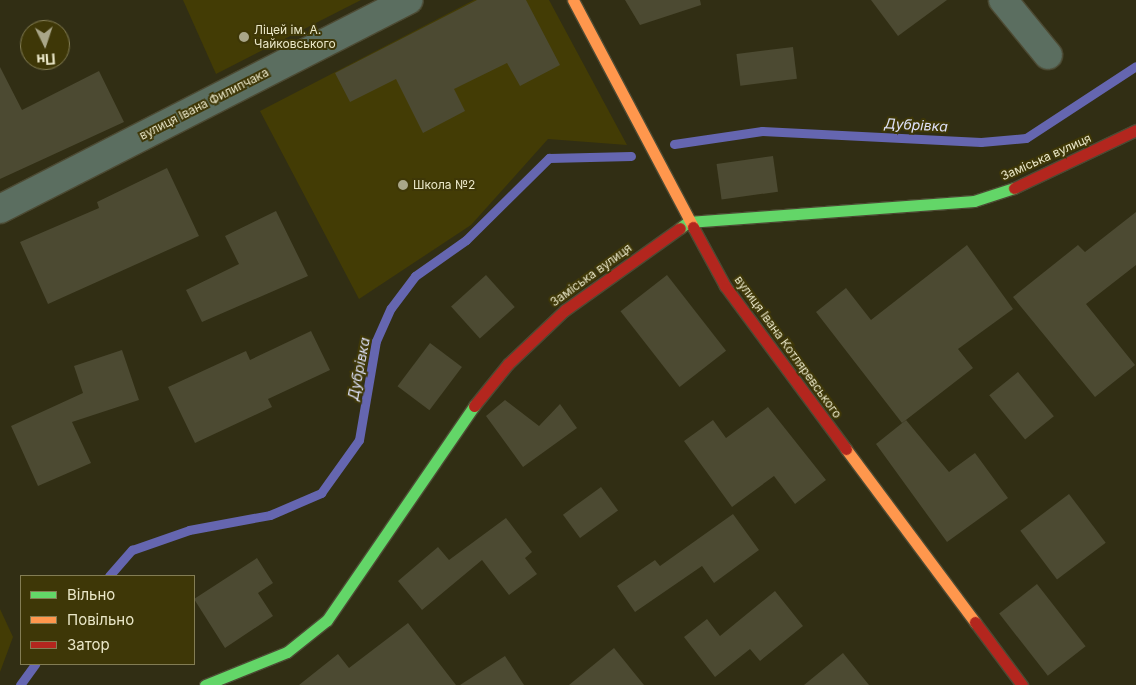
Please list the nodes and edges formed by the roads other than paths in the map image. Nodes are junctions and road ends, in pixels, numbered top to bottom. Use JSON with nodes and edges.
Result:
{"nodes":[{"id":1,"x":409,"y":0,"type":"edge"},
{"id":2,"x":572,"y":0,"type":"edge"},
{"id":3,"x":1003,"y":0,"type":"edge"},
{"id":4,"x":1048,"y":55,"type":"dead end"},
{"id":5,"x":1136,"y":130,"type":"edge"},
{"id":6,"x":0,"y":209,"type":"edge"},
{"id":7,"x":688,"y":222,"type":"junction"},
{"id":8,"x":205,"y":685,"type":"edge"},
{"id":9,"x":1022,"y":685,"type":"edge"}],
"edges":[{"from":1,"to":6,"type":"street","name":"вулиця Івана Филипчака"},
{"from":2,"to":7,"type":"street","name":"вулиця Івана Котляревського"},
{"from":3,"to":4,"type":"street"},
{"from":5,"to":7,"type":"street","name":"Заміська вулиця"},
{"from":7,"to":8,"type":"street","name":"Заміська вулиця"},
{"from":7,"to":9,"type":"street","name":"вулиця Івана Котляревського"}]}
